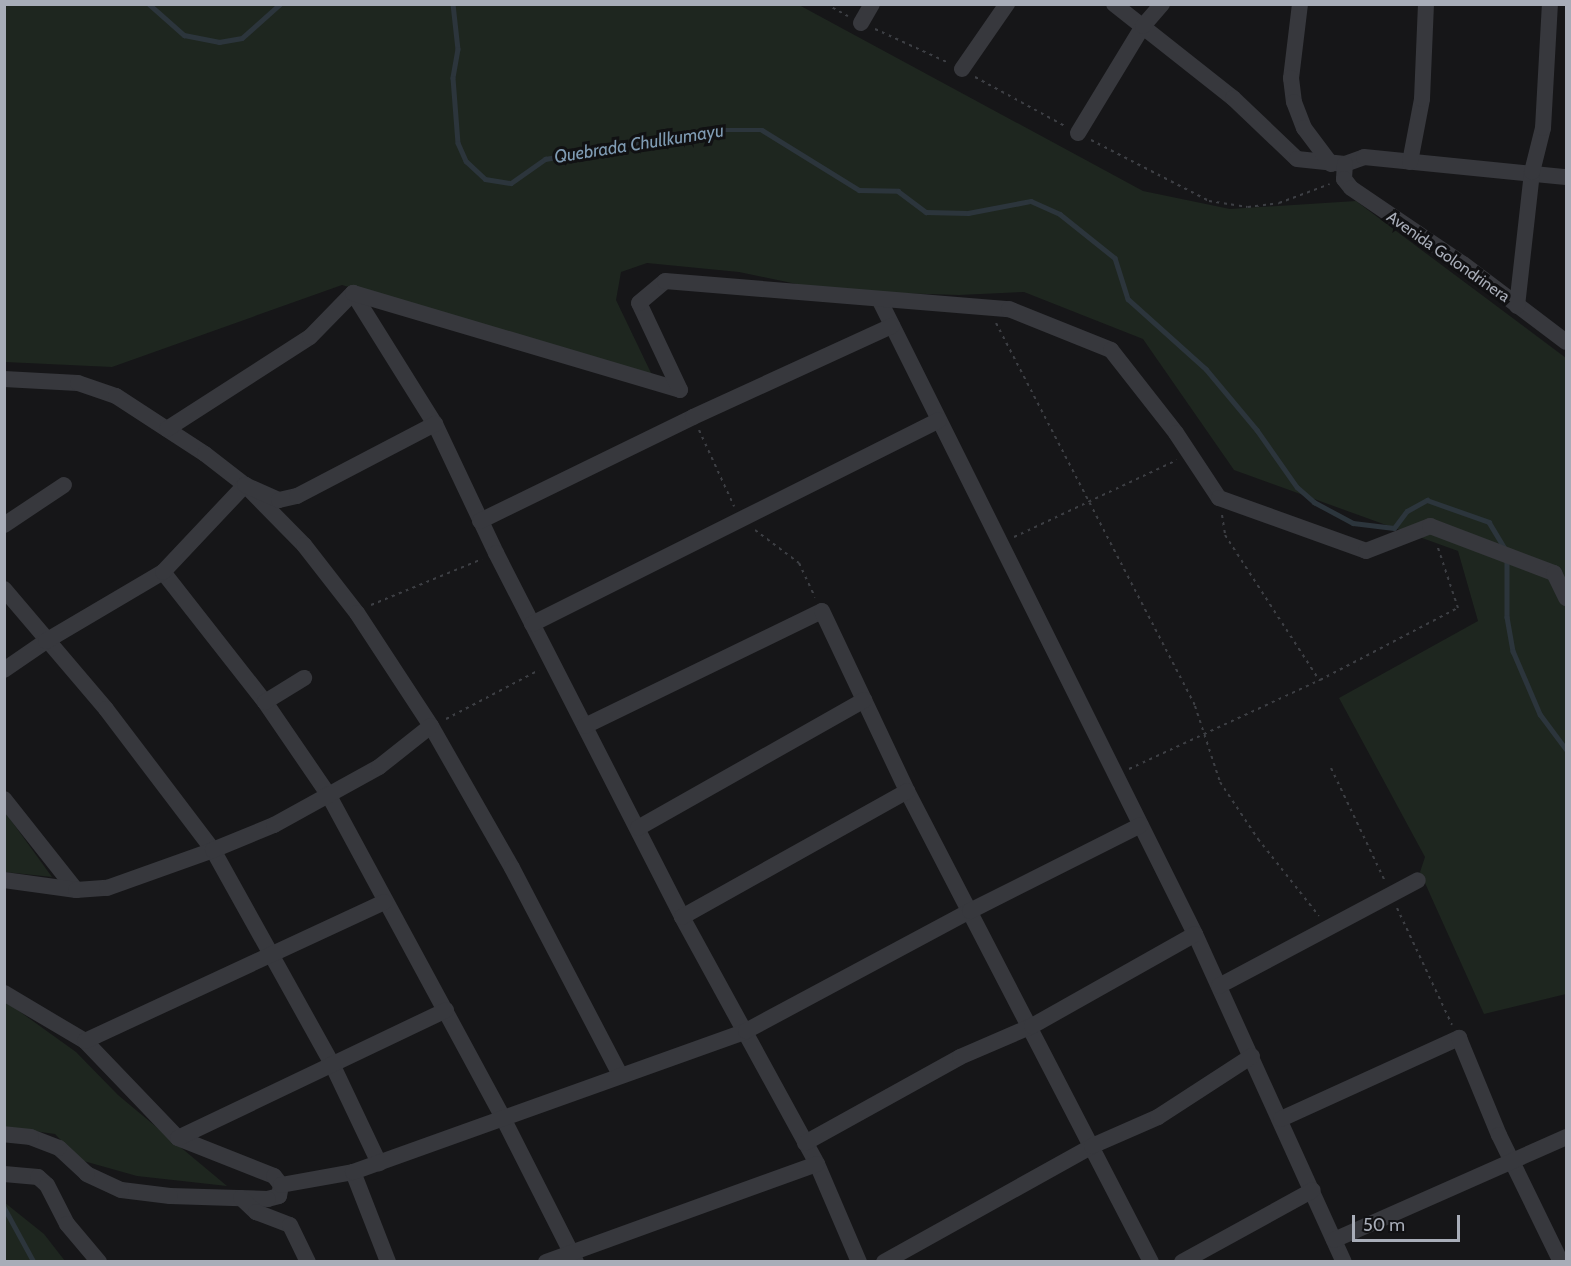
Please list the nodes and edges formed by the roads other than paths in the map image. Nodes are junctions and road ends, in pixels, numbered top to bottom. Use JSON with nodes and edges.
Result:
{"nodes":[{"id":1,"x":872,"y":4,"type":"edge"},
{"id":2,"x":1007,"y":4,"type":"edge"},
{"id":3,"x":1114,"y":4,"type":"edge"},
{"id":4,"x":1162,"y":4,"type":"edge"},
{"id":5,"x":1300,"y":4,"type":"edge"},
{"id":6,"x":1426,"y":4,"type":"edge"},
{"id":7,"x":1550,"y":4,"type":"edge"},
{"id":8,"x":861,"y":23,"type":"dead end"},
{"id":9,"x":1143,"y":26,"type":"junction"},
{"id":10,"x":962,"y":69,"type":"dead end"},
{"id":11,"x":1077,"y":133,"type":"dead end"},
{"id":12,"x":1410,"y":162,"type":"junction"},
{"id":13,"x":1338,"y":164,"type":"junction"},
{"id":14,"x":1532,"y":172,"type":"junction"},
{"id":15,"x":1566,"y":177,"type":"edge"},
{"id":16,"x":353,"y":293,"type":"junction"},
{"id":17,"x":879,"y":299,"type":"junction"},
{"id":18,"x":1517,"y":306,"type":"junction"},
{"id":19,"x":892,"y":326,"type":"junction"},
{"id":20,"x":1566,"y":342,"type":"edge"},
{"id":21,"x":4,"y":379,"type":"edge"},
{"id":22,"x":939,"y":420,"type":"junction"},
{"id":23,"x":435,"y":424,"type":"junction"},
{"id":24,"x":167,"y":429,"type":"junction"},
{"id":25,"x":64,"y":485,"type":"dead end"},
{"id":26,"x":245,"y":485,"type":"junction"},
{"id":27,"x":480,"y":521,"type":"junction"},
{"id":28,"x":4,"y":525,"type":"edge"},
{"id":29,"x":163,"y":572,"type":"junction"},
{"id":30,"x":4,"y":590,"type":"edge"},
{"id":31,"x":1566,"y":598,"type":"edge"},
{"id":32,"x":532,"y":624,"type":"junction"},
{"id":33,"x":45,"y":641,"type":"junction"},
{"id":34,"x":4,"y":670,"type":"edge"},
{"id":35,"x":304,"y":678,"type":"dead end"},
{"id":36,"x":864,"y":700,"type":"junction"},
{"id":37,"x":266,"y":702,"type":"junction"},
{"id":38,"x":431,"y":726,"type":"junction"},
{"id":39,"x":585,"y":726,"type":"junction"},
{"id":40,"x":907,"y":791,"type":"junction"},
{"id":41,"x":328,"y":794,"type":"junction"},
{"id":42,"x":4,"y":799,"type":"edge"},
{"id":43,"x":1141,"y":825,"type":"junction"},
{"id":44,"x":638,"y":828,"type":"junction"},
{"id":45,"x":213,"y":850,"type":"junction"},
{"id":46,"x":4,"y":880,"type":"edge"},
{"id":47,"x":1418,"y":880,"type":"dead end"},
{"id":48,"x":76,"y":890,"type":"junction"},
{"id":49,"x":384,"y":902,"type":"junction"},
{"id":50,"x":970,"y":911,"type":"junction"},
{"id":51,"x":682,"y":917,"type":"junction"},
{"id":52,"x":1195,"y":934,"type":"junction"},
{"id":53,"x":273,"y":954,"type":"junction"},
{"id":54,"x":1220,"y":986,"type":"junction"},
{"id":55,"x":4,"y":993,"type":"edge"},
{"id":56,"x":446,"y":1010,"type":"junction"},
{"id":57,"x":1032,"y":1026,"type":"junction"},
{"id":58,"x":746,"y":1031,"type":"junction"},
{"id":59,"x":85,"y":1041,"type":"junction"},
{"id":60,"x":1252,"y":1056,"type":"junction"},
{"id":61,"x":332,"y":1064,"type":"junction"},
{"id":62,"x":620,"y":1075,"type":"junction"},
{"id":63,"x":503,"y":1118,"type":"junction"},
{"id":64,"x":1281,"y":1119,"type":"junction"},
{"id":65,"x":4,"y":1134,"type":"edge"},
{"id":66,"x":1566,"y":1137,"type":"edge"},
{"id":67,"x":178,"y":1138,"type":"junction"},
{"id":68,"x":805,"y":1143,"type":"junction"},
{"id":69,"x":1092,"y":1146,"type":"junction"},
{"id":70,"x":1511,"y":1160,"type":"junction"},
{"id":71,"x":379,"y":1163,"type":"junction"},
{"id":72,"x":817,"y":1164,"type":"junction"},
{"id":73,"x":353,"y":1172,"type":"junction"},
{"id":74,"x":4,"y":1174,"type":"edge"},
{"id":75,"x":281,"y":1185,"type":"junction"},
{"id":76,"x":1313,"y":1190,"type":"junction"},
{"id":77,"x":241,"y":1198,"type":"junction"},
{"id":78,"x":1334,"y":1240,"type":"junction"},
{"id":79,"x":574,"y":1258,"type":"edge"},
{"id":80,"x":1186,"y":1260,"type":"edge"},
{"id":81,"x":99,"y":1262,"type":"edge"},
{"id":82,"x":308,"y":1262,"type":"edge"},
{"id":83,"x":388,"y":1262,"type":"edge"},
{"id":84,"x":546,"y":1262,"type":"edge"},
{"id":85,"x":859,"y":1262,"type":"edge"},
{"id":86,"x":884,"y":1262,"type":"edge"},
{"id":87,"x":1151,"y":1262,"type":"edge"},
{"id":88,"x":1344,"y":1262,"type":"edge"},
{"id":89,"x":1561,"y":1262,"type":"edge"}],
"edges":[{"from":1,"to":8,"type":"street"},
{"from":2,"to":10,"type":"street"},
{"from":3,"to":9,"type":"street"},
{"from":4,"to":9,"type":"street"},
{"from":5,"to":13,"type":"street","name":"Avenida Golondrinera"},
{"from":6,"to":12,"type":"street"},
{"from":7,"to":14,"type":"street"},
{"from":9,"to":11,"type":"street"},
{"from":9,"to":13,"type":"street"},
{"from":12,"to":13,"type":"street"},
{"from":12,"to":14,"type":"street"},
{"from":13,"to":18,"type":"street","name":"Avenida Golondrinera"},
{"from":14,"to":15,"type":"street"},
{"from":14,"to":18,"type":"street"},
{"from":16,"to":17,"type":"street"},
{"from":16,"to":23,"type":"street"},
{"from":16,"to":24,"type":"street"},
{"from":17,"to":19,"type":"street"},
{"from":17,"to":31,"type":"street"},
{"from":18,"to":20,"type":"street","name":"Avenida Golondrinera"},
{"from":19,"to":22,"type":"street"},
{"from":19,"to":27,"type":"street"},
{"from":21,"to":24,"type":"street"},
{"from":22,"to":32,"type":"street"},
{"from":22,"to":43,"type":"street"},
{"from":23,"to":26,"type":"street"},
{"from":23,"to":27,"type":"street"},
{"from":24,"to":26,"type":"street"},
{"from":25,"to":28,"type":"street"},
{"from":26,"to":29,"type":"street"},
{"from":26,"to":38,"type":"street"},
{"from":27,"to":32,"type":"street"},
{"from":29,"to":33,"type":"street"},
{"from":29,"to":37,"type":"street"},
{"from":30,"to":33,"type":"street"},
{"from":32,"to":39,"type":"street"},
{"from":33,"to":34,"type":"street"},
{"from":33,"to":45,"type":"street"},
{"from":35,"to":37,"type":"street"},
{"from":36,"to":39,"type":"street"},
{"from":36,"to":40,"type":"street"},
{"from":36,"to":44,"type":"street"},
{"from":37,"to":41,"type":"street"},
{"from":38,"to":41,"type":"street"},
{"from":38,"to":62,"type":"street"},
{"from":39,"to":44,"type":"street"},
{"from":40,"to":50,"type":"street"},
{"from":40,"to":51,"type":"street"},
{"from":41,"to":45,"type":"street"},
{"from":41,"to":49,"type":"street"},
{"from":42,"to":48,"type":"street"},
{"from":43,"to":50,"type":"street"},
{"from":43,"to":52,"type":"street"},
{"from":44,"to":51,"type":"street"},
{"from":45,"to":48,"type":"street"},
{"from":45,"to":53,"type":"street"},
{"from":46,"to":48,"type":"street"},
{"from":47,"to":54,"type":"street"},
{"from":49,"to":53,"type":"street"},
{"from":49,"to":56,"type":"street"},
{"from":50,"to":57,"type":"street"},
{"from":50,"to":58,"type":"street"},
{"from":51,"to":58,"type":"street"},
{"from":52,"to":54,"type":"street"},
{"from":52,"to":57,"type":"street"},
{"from":53,"to":59,"type":"street"},
{"from":53,"to":61,"type":"street"},
{"from":54,"to":60,"type":"street"},
{"from":55,"to":59,"type":"street"},
{"from":56,"to":61,"type":"street"},
{"from":56,"to":63,"type":"street"},
{"from":57,"to":68,"type":"street"},
{"from":57,"to":69,"type":"street"},
{"from":58,"to":62,"type":"street"},
{"from":58,"to":68,"type":"street"},
{"from":59,"to":67,"type":"street"},
{"from":60,"to":64,"type":"street"},
{"from":60,"to":69,"type":"street"},
{"from":61,"to":67,"type":"street"},
{"from":61,"to":71,"type":"street"},
{"from":62,"to":63,"type":"street"},
{"from":63,"to":71,"type":"street"},
{"from":63,"to":79,"type":"street"},
{"from":64,"to":70,"type":"street"},
{"from":64,"to":76,"type":"street"},
{"from":65,"to":77,"type":"street"},
{"from":66,"to":70,"type":"street"},
{"from":67,"to":75,"type":"street"},
{"from":68,"to":72,"type":"street"},
{"from":69,"to":86,"type":"street"},
{"from":69,"to":87,"type":"street"},
{"from":70,"to":78,"type":"street"},
{"from":70,"to":89,"type":"street"},
{"from":71,"to":73,"type":"street"},
{"from":72,"to":79,"type":"street"},
{"from":72,"to":85,"type":"street"},
{"from":73,"to":75,"type":"street"},
{"from":73,"to":83,"type":"street"},
{"from":74,"to":81,"type":"street"},
{"from":75,"to":77,"type":"street"},
{"from":76,"to":78,"type":"street"},
{"from":76,"to":80,"type":"street"},
{"from":77,"to":82,"type":"street"},
{"from":78,"to":88,"type":"street"},
{"from":79,"to":84,"type":"street"}]}
